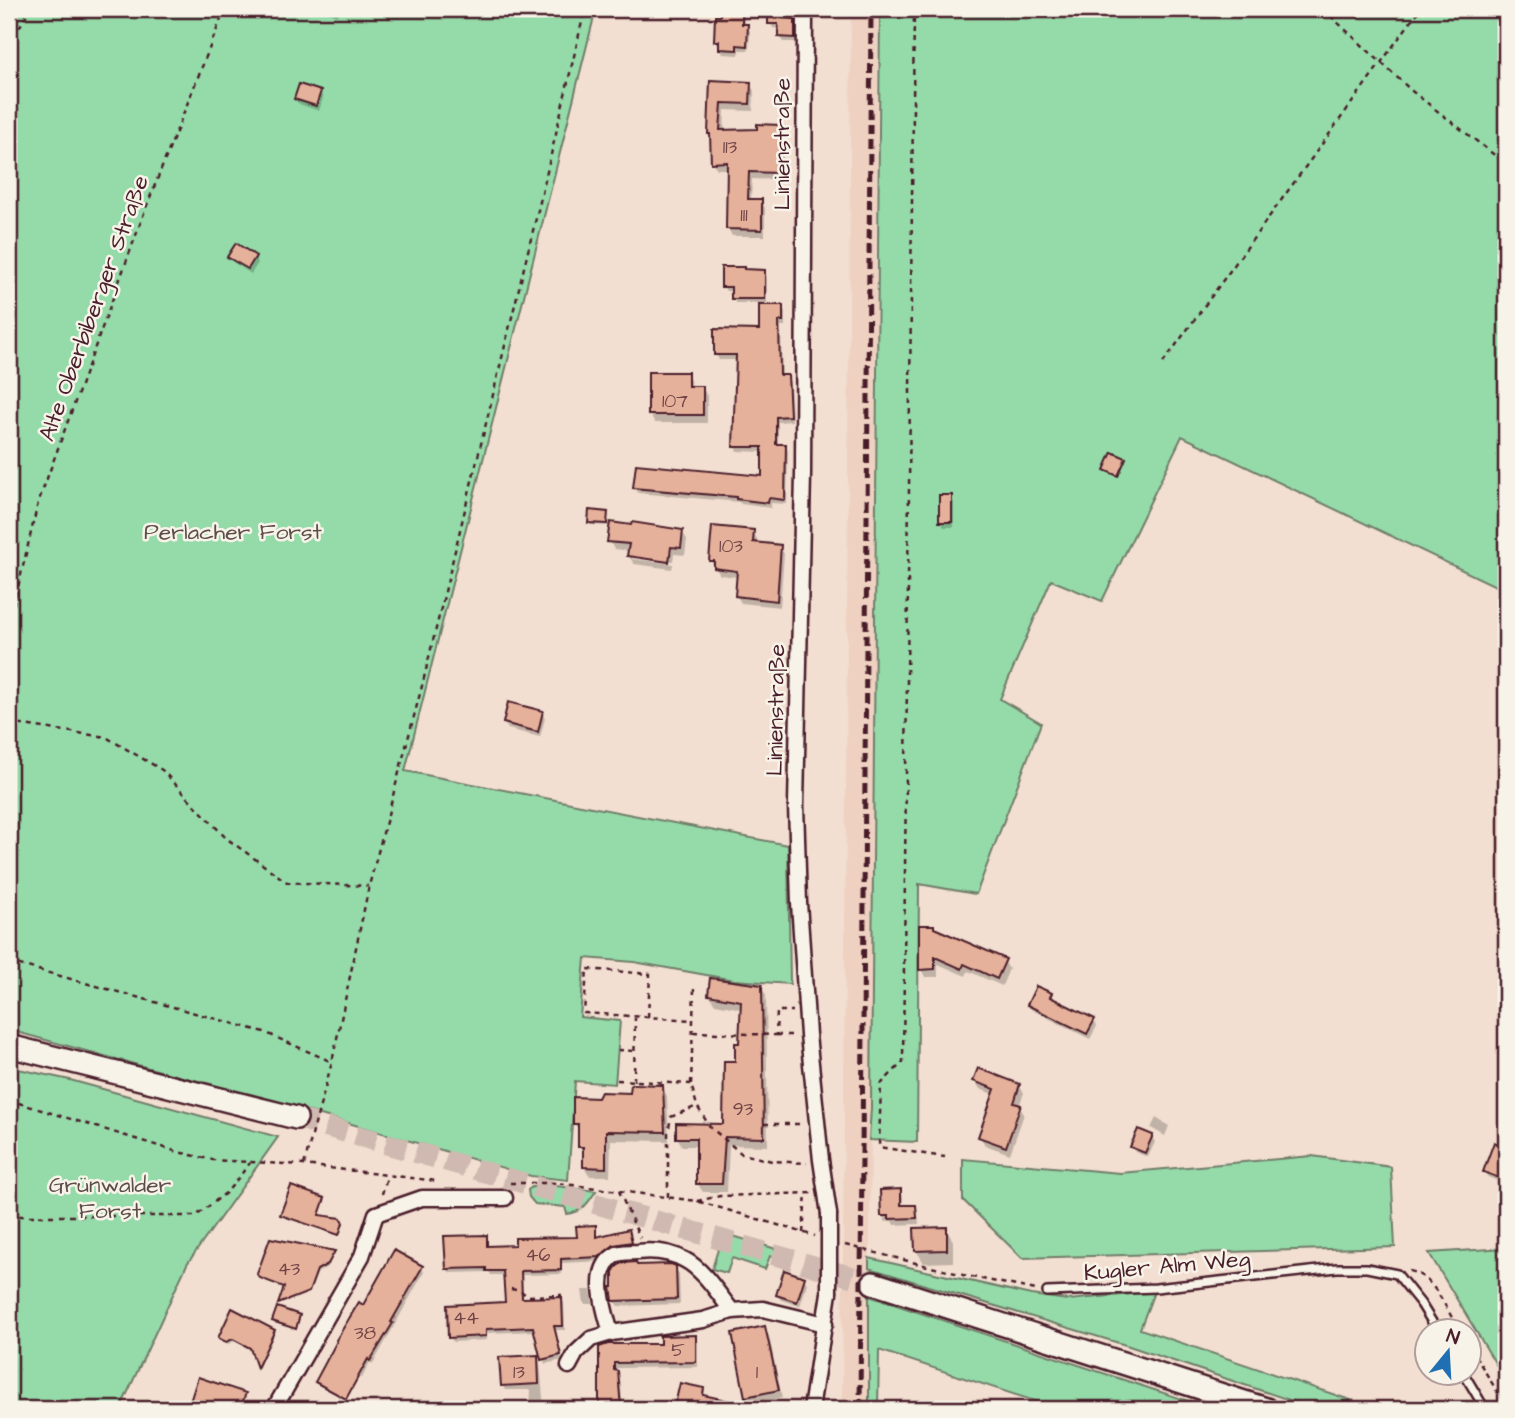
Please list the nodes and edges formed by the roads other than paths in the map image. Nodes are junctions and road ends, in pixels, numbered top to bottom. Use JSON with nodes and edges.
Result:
{"nodes":[{"id":1,"x":805,"y":9,"type":"edge"},
{"id":2,"x":9,"y":1046,"type":"edge"},
{"id":3,"x":296,"y":1118,"type":"tunnel mouth"},
{"id":4,"x":505,"y":1198,"type":"dead end"},
{"id":5,"x":873,"y":1283,"type":"tunnel mouth"},
{"id":6,"x":1046,"y":1292,"type":"road end"},
{"id":7,"x":732,"y":1311,"type":"junction"},
{"id":8,"x":1428,"y":1316,"type":"edge"},
{"id":9,"x":825,"y":1324,"type":"junction"},
{"id":10,"x":611,"y":1333,"type":"junction"},
{"id":11,"x":569,"y":1366,"type":"dead end"},
{"id":12,"x":1470,"y":1386,"type":"edge"},
{"id":13,"x":274,"y":1409,"type":"edge"},
{"id":14,"x":811,"y":1409,"type":"edge"},
{"id":15,"x":1266,"y":1409,"type":"edge"},
{"id":16,"x":1485,"y":1409,"type":"edge"}],
"edges":[{"from":1,"to":9,"type":"street","name":"Linienstraße","bridge":true},
{"from":2,"to":3,"type":"main road"},
{"from":4,"to":13,"type":"street"},
{"from":5,"to":15,"type":"main road"},
{"from":6,"to":8,"type":"lane","name":"Kugler Alm Weg"},
{"from":7,"to":9,"type":"street"},
{"from":7,"to":10,"type":"street"},
{"from":7,"to":10,"type":"street"},
{"from":9,"to":14,"type":"street","name":"Linienstraße"},
{"from":10,"to":11,"type":"street"},
{"from":12,"to":16,"type":"lane"}]}
